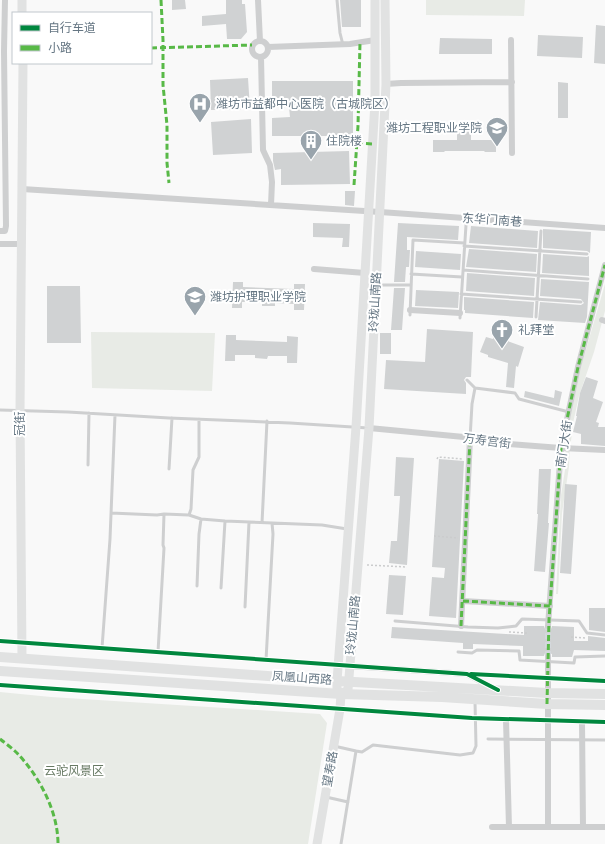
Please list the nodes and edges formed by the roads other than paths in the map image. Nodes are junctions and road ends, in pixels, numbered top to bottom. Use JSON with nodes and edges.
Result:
{"nodes":[{"id":1,"x":5,"y":0,"type":"edge"},
{"id":2,"x":22,"y":0,"type":"edge"},
{"id":3,"x":258,"y":0,"type":"edge"},
{"id":4,"x":337,"y":0,"type":"edge"},
{"id":5,"x":375,"y":0,"type":"edge"},
{"id":6,"x":385,"y":0,"type":"edge"},
{"id":7,"x":22,"y":12,"type":"edge"},
{"id":8,"x":2,"y":14,"type":"edge"},
{"id":9,"x":260,"y":40,"type":"junction"},
{"id":10,"x":375,"y":40,"type":"junction"},
{"id":11,"x":511,"y":40,"type":"dead end"},
{"id":12,"x":343,"y":45,"type":"junction"},
{"id":13,"x":268,"y":47,"type":"junction"},
{"id":14,"x":2,"y":51,"type":"edge"},
{"id":15,"x":261,"y":57,"type":"junction"},
{"id":16,"x":22,"y":64,"type":"edge"},
{"id":17,"x":512,"y":82,"type":"junction"},
{"id":18,"x":386,"y":84,"type":"junction"},
{"id":19,"x":2,"y":86,"type":"edge"},
{"id":20,"x":2,"y":128,"type":"edge"},
{"id":21,"x":512,"y":153,"type":"dead end"},
{"id":22,"x":3,"y":164,"type":"edge"},
{"id":23,"x":22,"y":189,"type":"junction"},
{"id":24,"x":3,"y":202,"type":"edge"},
{"id":25,"x":271,"y":205,"type":"junction"},
{"id":26,"x":369,"y":211,"type":"junction"},
{"id":27,"x":380,"y":212,"type":"junction"},
{"id":28,"x":466,"y":225,"type":"dead end"},
{"id":29,"x":605,"y":228,"type":"edge"},
{"id":30,"x":0,"y":231,"type":"edge"},
{"id":31,"x":540,"y":231,"type":"dead end"},
{"id":32,"x":0,"y":244,"type":"edge"},
{"id":33,"x":22,"y":244,"type":"junction"},
{"id":34,"x":464,"y":245,"type":"junction"},
{"id":35,"x":539,"y":250,"type":"junction"},
{"id":36,"x":587,"y":254,"type":"dead end"},
{"id":37,"x":605,"y":265,"type":"edge"},
{"id":38,"x":314,"y":269,"type":"dead end"},
{"id":39,"x":463,"y":270,"type":"junction"},
{"id":40,"x":365,"y":273,"type":"junction"},
{"id":41,"x":412,"y":274,"type":"junction"},
{"id":42,"x":538,"y":276,"type":"junction"},
{"id":43,"x":462,"y":277,"type":"junction"},
{"id":44,"x":588,"y":279,"type":"dead end"},
{"id":45,"x":375,"y":285,"type":"junction"},
{"id":46,"x":411,"y":285,"type":"junction"},
{"id":47,"x":461,"y":294,"type":"junction"},
{"id":48,"x":537,"y":300,"type":"junction"},
{"id":49,"x":581,"y":302,"type":"dead end"},
{"id":50,"x":410,"y":313,"type":"joint"},
{"id":51,"x":460,"y":316,"type":"joint"},
{"id":52,"x":536,"y":317,"type":"dead end"},
{"id":53,"x":467,"y":380,"type":"dead end"},
{"id":54,"x":475,"y":388,"type":"junction"},
{"id":55,"x":0,"y":410,"type":"edge"},
{"id":56,"x":20,"y":412,"type":"junction"},
{"id":57,"x":569,"y":412,"type":"junction"},
{"id":58,"x":89,"y":413,"type":"junction"},
{"id":59,"x":115,"y":415,"type":"junction"},
{"id":60,"x":172,"y":418,"type":"junction"},
{"id":61,"x":200,"y":419,"type":"junction"},
{"id":62,"x":267,"y":421,"type":"junction"},
{"id":63,"x":356,"y":427,"type":"junction"},
{"id":64,"x":369,"y":428,"type":"junction"},
{"id":65,"x":470,"y":439,"type":"junction"},
{"id":66,"x":561,"y":448,"type":"junction"},
{"id":67,"x":605,"y":450,"type":"edge"},
{"id":68,"x":88,"y":465,"type":"dead end"},
{"id":69,"x":169,"y":469,"type":"dead end"},
{"id":70,"x":111,"y":513,"type":"junction"},
{"id":71,"x":164,"y":514,"type":"junction"},
{"id":72,"x":189,"y":516,"type":"junction"},
{"id":73,"x":201,"y":519,"type":"junction"},
{"id":74,"x":225,"y":521,"type":"junction"},
{"id":75,"x":249,"y":522,"type":"junction"},
{"id":76,"x":262,"y":523,"type":"junction"},
{"id":77,"x":272,"y":523,"type":"junction"},
{"id":78,"x":349,"y":529,"type":"junction"},
{"id":79,"x":197,"y":586,"type":"dead end"},
{"id":80,"x":221,"y":588,"type":"dead end"},
{"id":81,"x":462,"y":601,"type":"junction"},
{"id":82,"x":550,"y":606,"type":"junction"},
{"id":83,"x":245,"y":607,"type":"dead end"},
{"id":84,"x":395,"y":621,"type":"dead end"},
{"id":85,"x":548,"y":623,"type":"junction"},
{"id":86,"x":461,"y":626,"type":"junction"},
{"id":87,"x":605,"y":635,"type":"edge"},
{"id":88,"x":102,"y":648,"type":"dead end"},
{"id":89,"x":158,"y":652,"type":"dead end"},
{"id":90,"x":458,"y":652,"type":"dead end"},
{"id":91,"x":605,"y":656,"type":"edge"},
{"id":92,"x":0,"y":657,"type":"edge"},
{"id":93,"x":22,"y":658,"type":"junction"},
{"id":94,"x":548,"y":659,"type":"junction"},
{"id":95,"x":266,"y":660,"type":"dead end"},
{"id":96,"x":350,"y":666,"type":"junction"},
{"id":97,"x":0,"y":671,"type":"edge"},
{"id":98,"x":337,"y":681,"type":"junction"},
{"id":99,"x":348,"y":681,"type":"junction"},
{"id":100,"x":498,"y":690,"type":"junction"},
{"id":101,"x":548,"y":693,"type":"junction"},
{"id":102,"x":341,"y":694,"type":"junction"},
{"id":103,"x":605,"y":694,"type":"edge"},
{"id":104,"x":474,"y":699,"type":"junction"},
{"id":105,"x":547,"y":704,"type":"junction"},
{"id":106,"x":605,"y":705,"type":"edge"},
{"id":107,"x":506,"y":720,"type":"dead end"},
{"id":108,"x":582,"y":722,"type":"dead end"},
{"id":109,"x":488,"y":739,"type":"dead end"},
{"id":110,"x":506,"y":739,"type":"junction"},
{"id":111,"x":548,"y":740,"type":"junction"},
{"id":112,"x":582,"y":740,"type":"junction"},
{"id":113,"x":605,"y":740,"type":"edge"},
{"id":114,"x":334,"y":746,"type":"junction"},
{"id":115,"x":356,"y":751,"type":"junction"},
{"id":116,"x":325,"y":797,"type":"junction"},
{"id":117,"x":348,"y":802,"type":"junction"},
{"id":118,"x":492,"y":827,"type":"dead end"},
{"id":119,"x":509,"y":827,"type":"junction"},
{"id":120,"x":548,"y":827,"type":"junction"},
{"id":121,"x":583,"y":827,"type":"junction"},
{"id":122,"x":605,"y":827,"type":"edge"},
{"id":123,"x":317,"y":844,"type":"edge"},
{"id":124,"x":341,"y":844,"type":"edge"}],
"edges":[{"from":1,"to":8,"type":"street"},
{"from":2,"to":7,"type":"main road"},
{"from":3,"to":9,"type":"street"},
{"from":4,"to":12,"type":"lane"},
{"from":5,"to":10,"type":"main road","name":"玲珑山南路"},
{"from":6,"to":18,"type":"main road","name":"玲珑山南路"},
{"from":8,"to":14,"type":"street"},
{"from":9,"to":13,"type":"street"},
{"from":9,"to":15,"type":"street"},
{"from":10,"to":12,"type":"street"},
{"from":10,"to":26,"type":"main road","name":"玲珑山南路"},
{"from":11,"to":17,"type":"street"},
{"from":12,"to":13,"type":"street"},
{"from":13,"to":15,"type":"street"},
{"from":14,"to":19,"type":"street"},
{"from":15,"to":25,"type":"street"},
{"from":16,"to":23,"type":"main road","name":"冠街"},
{"from":17,"to":18,"type":"street"},
{"from":17,"to":21,"type":"street"},
{"from":18,"to":27,"type":"main road","name":"玲珑山南路"},
{"from":19,"to":20,"type":"street"},
{"from":20,"to":22,"type":"street"},
{"from":22,"to":24,"type":"street"},
{"from":23,"to":25,"type":"street","name":"东华门南巷"},
{"from":23,"to":33,"type":"main road","name":"冠街"},
{"from":24,"to":30,"type":"street"},
{"from":25,"to":26,"type":"street","name":"东华门南巷"},
{"from":26,"to":27,"type":"street","name":"东华门南巷"},
{"from":26,"to":40,"type":"main road","name":"玲珑山南路"},
{"from":27,"to":29,"type":"street","name":"东华门南巷"},
{"from":27,"to":45,"type":"main road","name":"玲珑山南路"},
{"from":28,"to":34,"type":"lane"},
{"from":31,"to":35,"type":"lane"},
{"from":32,"to":33,"type":"street"},
{"from":33,"to":56,"type":"main road","name":"冠街"},
{"from":34,"to":35,"type":"lane"},
{"from":34,"to":39,"type":"lane"},
{"from":34,"to":41,"type":"lane"},
{"from":35,"to":36,"type":"lane"},
{"from":35,"to":42,"type":"lane"},
{"from":37,"to":57,"type":"street","name":"南门大街"},
{"from":38,"to":40,"type":"street"},
{"from":39,"to":42,"type":"lane"},
{"from":39,"to":43,"type":"lane"},
{"from":40,"to":63,"type":"main road","name":"玲珑山南路"},
{"from":41,"to":43,"type":"lane"},
{"from":41,"to":46,"type":"lane"},
{"from":42,"to":44,"type":"lane"},
{"from":42,"to":48,"type":"lane"},
{"from":43,"to":47,"type":"lane"},
{"from":45,"to":46,"type":"lane"},
{"from":45,"to":64,"type":"main road","name":"玲珑山南路"},
{"from":46,"to":50,"type":"lane"},
{"from":47,"to":48,"type":"lane"},
{"from":47,"to":51,"type":"lane"},
{"from":48,"to":49,"type":"lane"},
{"from":48,"to":52,"type":"lane"},
{"from":50,"to":51,"type":"street"},
{"from":53,"to":54,"type":"lane"},
{"from":54,"to":57,"type":"lane"},
{"from":54,"to":65,"type":"lane"},
{"from":55,"to":56,"type":"lane"},
{"from":56,"to":58,"type":"lane"},
{"from":56,"to":93,"type":"main road","name":"冠街"},
{"from":57,"to":66,"type":"street","name":"南门大街"},
{"from":58,"to":59,"type":"lane"},
{"from":58,"to":68,"type":"lane"},
{"from":59,"to":60,"type":"lane"},
{"from":59,"to":70,"type":"lane"},
{"from":60,"to":61,"type":"lane"},
{"from":60,"to":69,"type":"lane"},
{"from":61,"to":62,"type":"lane"},
{"from":61,"to":72,"type":"lane"},
{"from":62,"to":63,"type":"lane"},
{"from":62,"to":76,"type":"lane"},
{"from":63,"to":64,"type":"lane"},
{"from":63,"to":78,"type":"main road","name":"玲珑山南路"},
{"from":64,"to":65,"type":"street","name":"万寿宫街"},
{"from":64,"to":96,"type":"main road","name":"玲珑山南路"},
{"from":65,"to":66,"type":"street","name":"万寿宫街"},
{"from":65,"to":81,"type":"street"},
{"from":66,"to":67,"type":"street","name":"万寿宫街"},
{"from":66,"to":82,"type":"street","name":"南门大街"},
{"from":70,"to":71,"type":"lane"},
{"from":70,"to":88,"type":"lane"},
{"from":71,"to":72,"type":"lane"},
{"from":71,"to":89,"type":"lane"},
{"from":72,"to":73,"type":"lane"},
{"from":73,"to":74,"type":"lane"},
{"from":73,"to":79,"type":"lane"},
{"from":74,"to":75,"type":"lane"},
{"from":74,"to":80,"type":"lane"},
{"from":75,"to":76,"type":"lane"},
{"from":75,"to":83,"type":"lane"},
{"from":76,"to":77,"type":"lane"},
{"from":77,"to":78,"type":"lane"},
{"from":77,"to":95,"type":"lane"},
{"from":78,"to":98,"type":"main road","name":"玲珑山南路"},
{"from":81,"to":82,"type":"street"},
{"from":81,"to":86,"type":"street"},
{"from":82,"to":85,"type":"street","name":"南门大街"},
{"from":84,"to":86,"type":"lane"},
{"from":85,"to":86,"type":"lane"},
{"from":85,"to":87,"type":"lane"},
{"from":90,"to":94,"type":"lane"},
{"from":91,"to":94,"type":"lane"},
{"from":92,"to":93,"type":"main road","name":"凤凰山西路"},
{"from":93,"to":98,"type":"main road","name":"凤凰山西路"},
{"from":94,"to":101,"type":"street"},
{"from":96,"to":99,"type":"main road","name":"玲珑山南路"},
{"from":96,"to":100,"type":"street"},
{"from":97,"to":102,"type":"main road","name":"凤凰山西路"},
{"from":98,"to":99,"type":"main road","name":"凤凰山西路"},
{"from":98,"to":102,"type":"main road","name":"玲珑山南路"},
{"from":99,"to":100,"type":"main road","name":"凤凰山西路"},
{"from":99,"to":102,"type":"main road","name":"玲珑山南路"},
{"from":100,"to":101,"type":"main road","name":"凤凰山西路"},
{"from":101,"to":103,"type":"main road","name":"凤凰山西路"},
{"from":101,"to":105,"type":"street"},
{"from":102,"to":104,"type":"main road","name":"凤凰山西路"},
{"from":102,"to":114,"type":"main road","name":"望寿路"},
{"from":104,"to":105,"type":"main road","name":"凤凰山西路"},
{"from":104,"to":115,"type":"lane"},
{"from":105,"to":106,"type":"main road","name":"凤凰山西路"},
{"from":105,"to":111,"type":"street"},
{"from":107,"to":110,"type":"street"},
{"from":108,"to":112,"type":"street"},
{"from":109,"to":110,"type":"lane"},
{"from":110,"to":111,"type":"lane"},
{"from":110,"to":119,"type":"street"},
{"from":111,"to":112,"type":"lane"},
{"from":111,"to":120,"type":"street"},
{"from":112,"to":113,"type":"lane"},
{"from":112,"to":121,"type":"street"},
{"from":114,"to":115,"type":"lane"},
{"from":114,"to":116,"type":"main road","name":"望寿路"},
{"from":115,"to":117,"type":"lane"},
{"from":116,"to":117,"type":"lane"},
{"from":116,"to":123,"type":"main road","name":"望寿路"},
{"from":117,"to":124,"type":"lane"},
{"from":118,"to":119,"type":"street"},
{"from":119,"to":120,"type":"street"},
{"from":120,"to":121,"type":"street"},
{"from":121,"to":122,"type":"street"}]}
